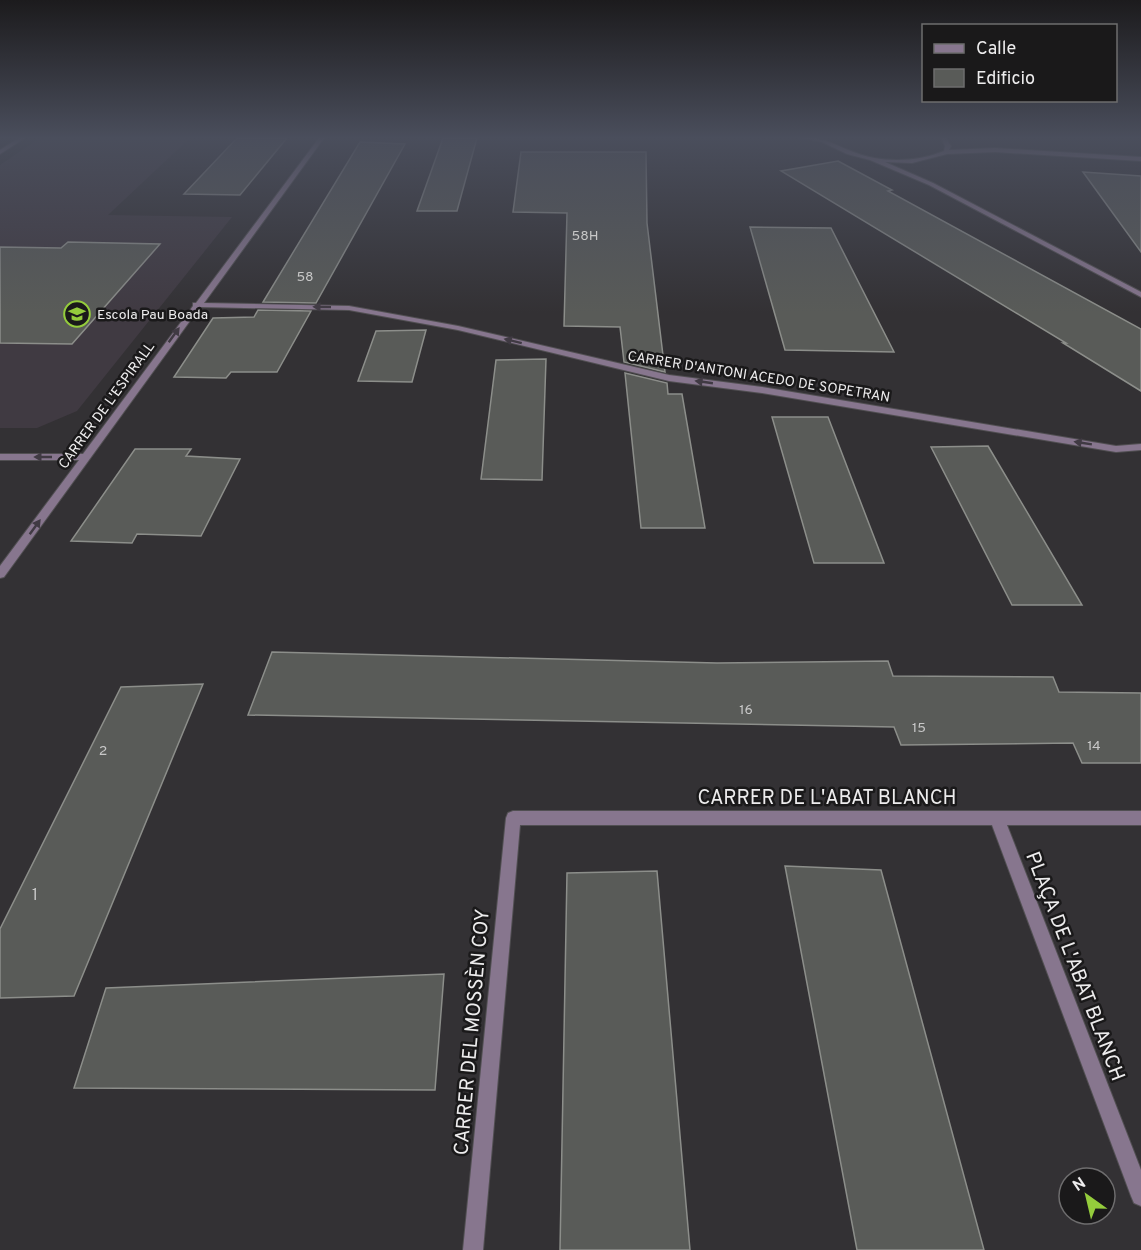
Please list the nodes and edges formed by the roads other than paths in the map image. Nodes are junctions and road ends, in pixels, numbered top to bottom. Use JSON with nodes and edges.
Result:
{"nodes":[{"id":1,"x":277,"y":196,"type":"edge"},
{"id":2,"x":954,"y":196,"type":"edge"},
{"id":3,"x":1141,"y":296,"type":"edge"},
{"id":4,"x":196,"y":305,"type":"junction"},
{"id":5,"x":1141,"y":447,"type":"edge"},
{"id":6,"x":0,"y":457,"type":"edge"},
{"id":7,"x":86,"y":457,"type":"junction"},
{"id":8,"x":0,"y":574,"type":"edge"},
{"id":9,"x":513,"y":818,"type":"joint"},
{"id":10,"x":997,"y":818,"type":"junction"},
{"id":11,"x":1141,"y":818,"type":"edge"},
{"id":12,"x":1141,"y":1196,"type":"edge"},
{"id":13,"x":473,"y":1250,"type":"edge"}],
"edges":[{"from":1,"to":4,"type":"street","name":"CARRER DE L'ESPIRALL"},
{"from":2,"to":3,"type":"street"},
{"from":5,"to":4,"type":"street","name":"CARRER D'ANTONI ACEDO DE SOPETRAN","one_way":true},
{"from":7,"to":4,"type":"street","name":"CARRER DE L'ESPIRALL","one_way":true},
{"from":7,"to":6,"type":"street","one_way":true},
{"from":8,"to":7,"type":"street","name":"CARRER DE L'ESPIRALL","one_way":true},
{"from":9,"to":10,"type":"street","name":"CARRER DE L'ABAT BLANCH"},
{"from":9,"to":13,"type":"street","name":"CARRER DEL MOSSÈN COY"},
{"from":10,"to":11,"type":"street","name":"CARRER DE L'ABAT BLANCH"},
{"from":10,"to":12,"type":"street","name":"PLAÇA DE L'ABAT BLANCH"}]}
